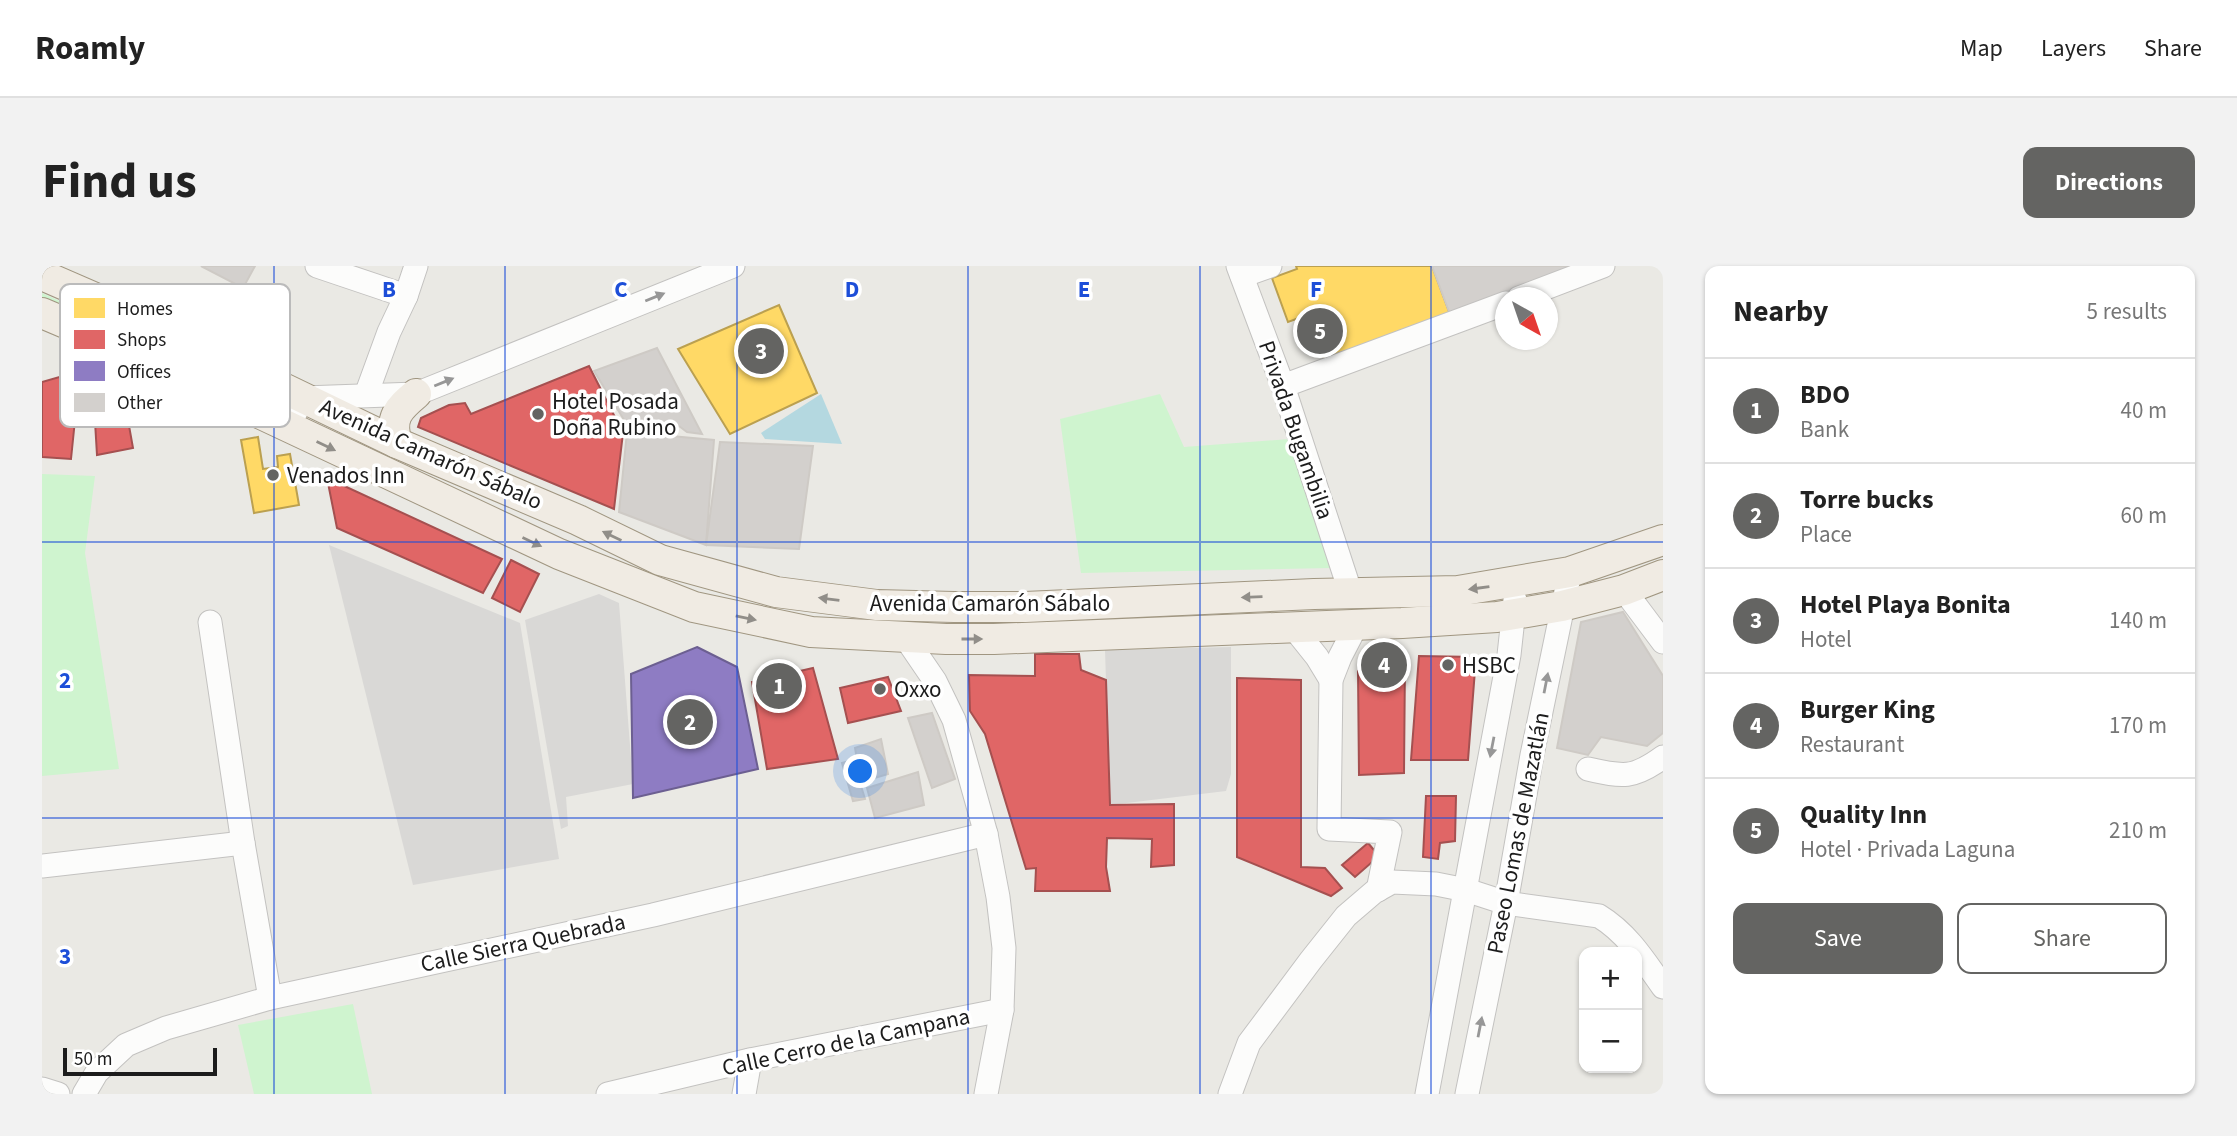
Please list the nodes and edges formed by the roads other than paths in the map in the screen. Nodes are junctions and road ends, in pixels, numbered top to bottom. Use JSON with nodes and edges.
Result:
{"nodes":[{"id":1,"x":317,"y":266,"type":"edge"},
{"id":2,"x":416,"y":266,"type":"edge"},
{"id":3,"x":733,"y":266,"type":"edge"},
{"id":4,"x":1269,"y":266,"type":"edge"},
{"id":5,"x":1603,"y":266,"type":"edge"},
{"id":6,"x":1240,"y":271,"type":"edge"},
{"id":7,"x":359,"y":272,"type":"edge"},
{"id":8,"x":42,"y":275,"type":"edge"},
{"id":9,"x":63,"y":284,"type":"edge"},
{"id":10,"x":1548,"y":287,"type":"edge"},
{"id":11,"x":406,"y":296,"type":"junction"},
{"id":12,"x":1495,"y":307,"type":"edge"},
{"id":13,"x":42,"y":313,"type":"edge"},
{"id":14,"x":60,"y":321,"type":"edge"},
{"id":15,"x":1283,"y":386,"type":"junction"},
{"id":16,"x":290,"y":391,"type":"edge"},
{"id":17,"x":416,"y":394,"type":"junction"},
{"id":18,"x":366,"y":395,"type":"junction"},
{"id":19,"x":304,"y":398,"type":"junction"},
{"id":20,"x":290,"y":421,"type":"edge"},
{"id":21,"x":289,"y":427,"type":"edge"},
{"id":22,"x":397,"y":443,"type":"junction"},
{"id":23,"x":1663,"y":540,"type":"edge"},
{"id":24,"x":1570,"y":572,"type":"junction"},
{"id":25,"x":1663,"y":575,"type":"edge"},
{"id":26,"x":1516,"y":582,"type":"junction"},
{"id":27,"x":1624,"y":590,"type":"junction"},
{"id":28,"x":1351,"y":594,"type":"junction"},
{"id":29,"x":1562,"y":606,"type":"junction"},
{"id":30,"x":1513,"y":615,"type":"junction"},
{"id":31,"x":209,"y":622,"type":"dead end"},
{"id":32,"x":1357,"y":624,"type":"junction"},
{"id":33,"x":1293,"y":626,"type":"junction"},
{"id":34,"x":905,"y":637,"type":"junction"},
{"id":35,"x":1663,"y":642,"type":"edge"},
{"id":36,"x":1331,"y":680,"type":"junction"},
{"id":37,"x":1663,"y":757,"type":"edge"},
{"id":38,"x":1588,"y":769,"type":"dead end"},
{"id":39,"x":986,"y":834,"type":"junction"},
{"id":40,"x":243,"y":843,"type":"junction"},
{"id":41,"x":42,"y":866,"type":"edge"},
{"id":42,"x":1378,"y":890,"type":"junction"},
{"id":43,"x":1466,"y":890,"type":"junction"},
{"id":44,"x":1506,"y":903,"type":"junction"},
{"id":45,"x":1663,"y":987,"type":"edge"},
{"id":46,"x":271,"y":998,"type":"junction"},
{"id":47,"x":1002,"y":1010,"type":"junction"},
{"id":48,"x":750,"y":1060,"type":"junction"},
{"id":49,"x":42,"y":1089,"type":"edge"},
{"id":50,"x":58,"y":1094,"type":"edge"},
{"id":51,"x":84,"y":1094,"type":"edge"},
{"id":52,"x":608,"y":1094,"type":"edge"},
{"id":53,"x":744,"y":1094,"type":"edge"},
{"id":54,"x":986,"y":1094,"type":"edge"},
{"id":55,"x":1230,"y":1094,"type":"edge"},
{"id":56,"x":1427,"y":1094,"type":"edge"},
{"id":57,"x":1467,"y":1094,"type":"edge"}],
"edges":[{"from":1,"to":7,"type":"street"},
{"from":2,"to":11,"type":"street"},
{"from":17,"to":3,"type":"street","one_way":true},
{"from":4,"to":6,"type":"street"},
{"from":5,"to":10,"type":"street"},
{"from":6,"to":15,"type":"street","name":"Privada Bugambilia"},
{"from":7,"to":11,"type":"street"},
{"from":8,"to":9,"type":"main road","name":"Avenida Camarón Sábalo"},
{"from":11,"to":18,"type":"street"},
{"from":12,"to":15,"type":"street"},
{"from":13,"to":14,"type":"main road","name":"Avenida Camarón Sábalo"},
{"from":15,"to":28,"type":"street","name":"Privada Bugambilia"},
{"from":16,"to":19,"type":"main road","name":"Avenida Camarón Sábalo"},
{"from":17,"to":18,"type":"street"},
{"from":17,"to":22,"type":"main road"},
{"from":18,"to":19,"type":"street"},
{"from":19,"to":20,"type":"street"},
{"from":19,"to":22,"type":"main road","name":"Avenida Camarón Sábalo"},
{"from":21,"to":34,"type":"main road","name":"Avenida Camarón Sábalo","one_way":true},
{"from":28,"to":22,"type":"main road","name":"Avenida Camarón Sábalo","one_way":true},
{"from":23,"to":24,"type":"main road","name":"Avenida Camarón Sábalo"},
{"from":24,"to":26,"type":"main road","name":"Avenida Camarón Sábalo"},
{"from":24,"to":29,"type":"street","name":"Paseo Lomas de Mazatlán"},
{"from":25,"to":27,"type":"main road","name":"Avenida Camarón Sábalo"},
{"from":26,"to":28,"type":"main road","name":"Avenida Camarón Sábalo","one_way":true},
{"from":26,"to":30,"type":"street","name":"Paseo Lomas de Mazatlán"},
{"from":27,"to":29,"type":"main road","name":"Avenida Camarón Sábalo"},
{"from":27,"to":35,"type":"street"},
{"from":29,"to":30,"type":"main road","name":"Avenida Camarón Sábalo"},
{"from":44,"to":29,"type":"street","name":"Paseo Lomas de Mazatlán","one_way":true},
{"from":30,"to":32,"type":"main road","name":"Avenida Camarón Sábalo"},
{"from":30,"to":43,"type":"street","name":"Paseo Lomas de Mazatlán","one_way":true},
{"from":31,"to":40,"type":"street"},
{"from":32,"to":33,"type":"main road","name":"Avenida Camarón Sábalo"},
{"from":32,"to":36,"type":"street"},
{"from":34,"to":33,"type":"main road","name":"Avenida Camarón Sábalo","one_way":true},
{"from":33,"to":36,"type":"street"},
{"from":34,"to":39,"type":"street"},
{"from":36,"to":42,"type":"street"},
{"from":37,"to":38,"type":"street"},
{"from":39,"to":46,"type":"street","name":"Calle Sierra Quebrada"},
{"from":39,"to":47,"type":"street"},
{"from":40,"to":41,"type":"street"},
{"from":40,"to":46,"type":"street"},
{"from":42,"to":43,"type":"street"},
{"from":42,"to":55,"type":"street"},
{"from":43,"to":44,"type":"street"},
{"from":43,"to":56,"type":"street","name":"Paseo Lomas de Mazatlán"},
{"from":44,"to":45,"type":"street"},
{"from":57,"to":44,"type":"street","name":"Paseo Lomas de Mazatlán","one_way":true},
{"from":46,"to":51,"type":"street","name":"Calle Sierra Quebrada"},
{"from":47,"to":48,"type":"street","name":"Calle Cerro de la Campana"},
{"from":47,"to":54,"type":"street"},
{"from":48,"to":52,"type":"street","name":"Calle Cerro de la Campana"},
{"from":48,"to":53,"type":"street"},
{"from":49,"to":50,"type":"street"}]}
